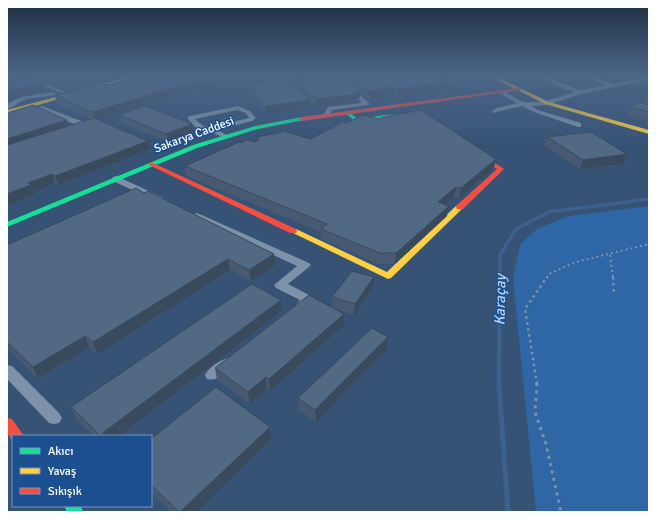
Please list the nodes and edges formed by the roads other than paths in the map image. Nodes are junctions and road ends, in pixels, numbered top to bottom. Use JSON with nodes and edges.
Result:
{"nodes":[{"id":1,"x":39,"y":98,"type":"edge"},
{"id":2,"x":49,"y":98,"type":"edge"},
{"id":3,"x":361,"y":98,"type":"edge"},
{"id":4,"x":449,"y":98,"type":"edge"},
{"id":5,"x":512,"y":98,"type":"edge"},
{"id":6,"x":537,"y":98,"type":"edge"},
{"id":7,"x":561,"y":98,"type":"edge"},
{"id":8,"x":547,"y":103,"type":"junction"},
{"id":9,"x":522,"y":104,"type":"junction"},
{"id":10,"x":7,"y":109,"type":"edge"},
{"id":11,"x":494,"y":112,"type":"dead end"},
{"id":12,"x":348,"y":113,"type":"junction"},
{"id":13,"x":326,"y":116,"type":"junction"},
{"id":14,"x":411,"y":117,"type":"edge"},
{"id":15,"x":7,"y":119,"type":"edge"},
{"id":16,"x":578,"y":125,"type":"dead end"},
{"id":17,"x":86,"y":126,"type":"edge"},
{"id":18,"x":211,"y":128,"type":"junction"},
{"id":19,"x":649,"y":132,"type":"edge"},
{"id":20,"x":224,"y":136,"type":"junction"},
{"id":21,"x":469,"y":147,"type":"edge"},
{"id":22,"x":151,"y":164,"type":"junction"},
{"id":23,"x":116,"y":179,"type":"junction"},
{"id":24,"x":145,"y":192,"type":"junction"},
{"id":25,"x":130,"y":199,"type":"edge"},
{"id":26,"x":173,"y":205,"type":"edge"},
{"id":27,"x":187,"y":211,"type":"edge"},
{"id":28,"x":7,"y":225,"type":"edge"},
{"id":29,"x":291,"y":314,"type":"edge"},
{"id":30,"x":236,"y":357,"type":"edge"},
{"id":31,"x":7,"y":370,"type":"edge"},
{"id":32,"x":212,"y":375,"type":"dead end"},
{"id":33,"x":54,"y":418,"type":"dead end"},
{"id":34,"x":7,"y":423,"type":"edge"},
{"id":35,"x":16,"y":435,"type":"edge"}],
"edges":[{"from":1,"to":10,"type":"street"},
{"from":2,"to":10,"type":"street"},
{"from":3,"to":13,"type":"street"},
{"from":4,"to":12,"type":"street","name":"Sakarya Caddesi"},
{"from":5,"to":9,"type":"street"},
{"from":6,"to":8,"type":"street"},
{"from":7,"to":8,"type":"street"},
{"from":8,"to":9,"type":"street"},
{"from":8,"to":19,"type":"street"},
{"from":9,"to":11,"type":"street"},
{"from":9,"to":16,"type":"street"},
{"from":12,"to":13,"type":"street","name":"Sakarya Caddesi"},
{"from":12,"to":14,"type":"street"},
{"from":13,"to":20,"type":"street","name":"Sakarya Caddesi"},
{"from":15,"to":17,"type":"street"},
{"from":18,"to":18,"type":"street"},
{"from":18,"to":20,"type":"street"},
{"from":20,"to":22,"type":"street","name":"Sakarya Caddesi"},
{"from":21,"to":22,"type":"street"},
{"from":22,"to":23,"type":"street","name":"Sakarya Caddesi"},
{"from":23,"to":24,"type":"street"},
{"from":23,"to":28,"type":"street","name":"Sakarya Caddesi"},
{"from":24,"to":25,"type":"street"},
{"from":24,"to":26,"type":"street"},
{"from":27,"to":29,"type":"street"},
{"from":30,"to":32,"type":"street"},
{"from":31,"to":33,"type":"street"},
{"from":34,"to":35,"type":"street"}]}
